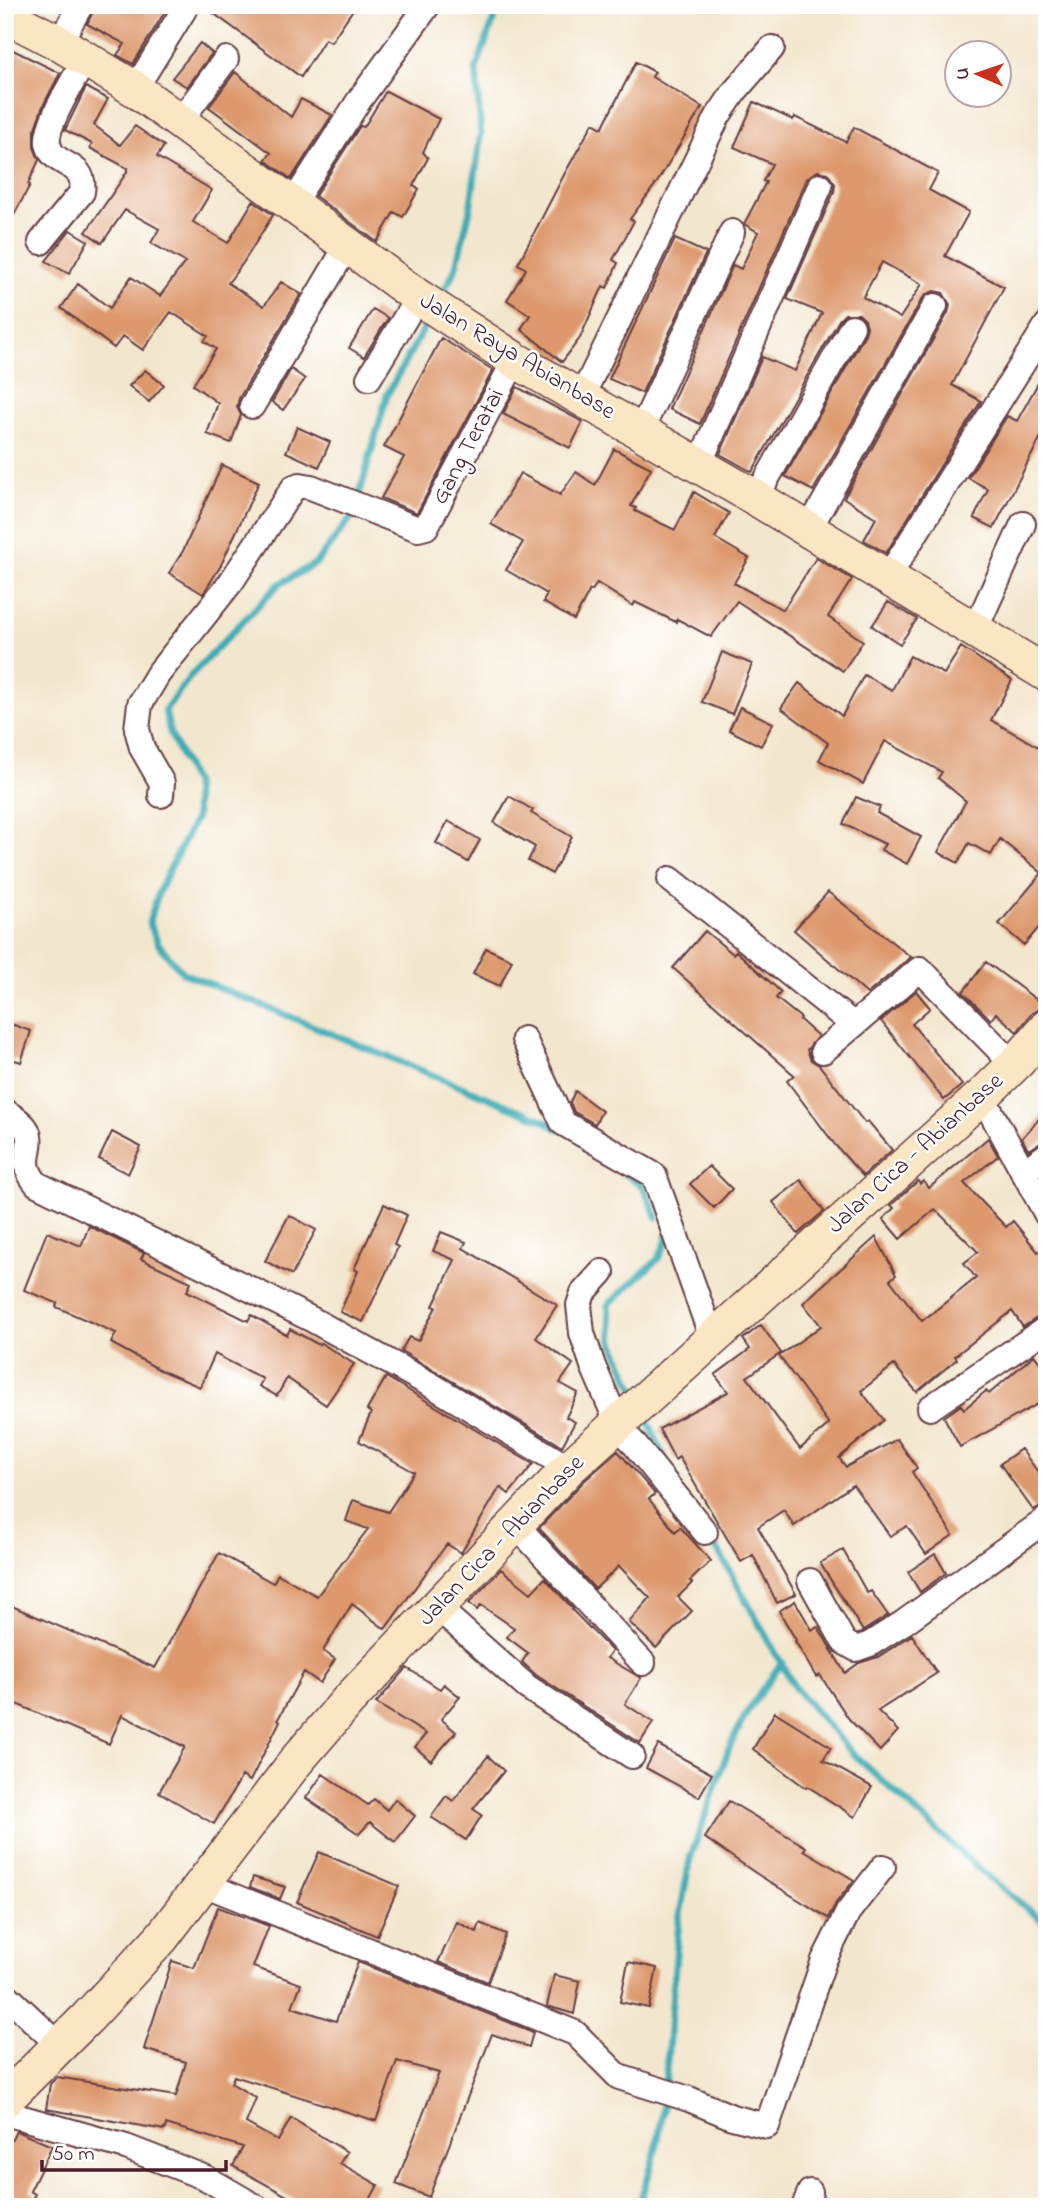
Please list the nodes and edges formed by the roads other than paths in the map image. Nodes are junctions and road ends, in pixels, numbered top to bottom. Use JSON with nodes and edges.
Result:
{"nodes":[{"id":1,"x":81,"y":5,"type":"edge"},
{"id":2,"x":187,"y":5,"type":"edge"},
{"id":3,"x":428,"y":5,"type":"edge"},
{"id":4,"x":5,"y":15,"type":"edge"},
{"id":5,"x":772,"y":48,"type":"dead end"},
{"id":6,"x":72,"y":51,"type":"junction"},
{"id":7,"x":226,"y":59,"type":"dead end"},
{"id":8,"x":135,"y":89,"type":"junction"},
{"id":9,"x":180,"y":121,"type":"junction"},
{"id":10,"x":820,"y":186,"type":"dead end"},
{"id":11,"x":293,"y":203,"type":"junction"},
{"id":12,"x":732,"y":232,"type":"dead end"},
{"id":13,"x":41,"y":242,"type":"dead end"},
{"id":14,"x":347,"y":246,"type":"junction"},
{"id":15,"x":420,"y":298,"type":"junction"},
{"id":16,"x":935,"y":306,"type":"dead end"},
{"id":17,"x":1047,"y":325,"type":"edge"},
{"id":18,"x":852,"y":327,"type":"dead end"},
{"id":19,"x":515,"y":360,"type":"junction"},
{"id":20,"x":369,"y":378,"type":"dead end"},
{"id":21,"x":581,"y":398,"type":"junction"},
{"id":22,"x":252,"y":406,"type":"dead end"},
{"id":23,"x":641,"y":431,"type":"junction"},
{"id":24,"x":699,"y":465,"type":"junction"},
{"id":25,"x":756,"y":498,"type":"junction"},
{"id":26,"x":1023,"y":524,"type":"dead end"},
{"id":27,"x":809,"y":529,"type":"junction"},
{"id":28,"x":888,"y":577,"type":"junction"},
{"id":29,"x":975,"y":630,"type":"junction"},
{"id":30,"x":1047,"y":674,"type":"edge"},
{"id":31,"x":161,"y":795,"type":"dead end"},
{"id":32,"x":670,"y":878,"type":"dead end"},
{"id":33,"x":855,"y":1025,"type":"junction"},
{"id":34,"x":1047,"y":1027,"type":"edge"},
{"id":35,"x":524,"y":1039,"type":"dead end"},
{"id":36,"x":823,"y":1051,"type":"dead end"},
{"id":37,"x":1014,"y":1065,"type":"junction"},
{"id":38,"x":982,"y":1096,"type":"junction"},
{"id":39,"x":5,"y":1111,"type":"edge"},
{"id":40,"x":1047,"y":1155,"type":"edge"},
{"id":41,"x":1023,"y":1172,"type":"junction"},
{"id":42,"x":1047,"y":1214,"type":"edge"},
{"id":43,"x":602,"y":1272,"type":"dead end"},
{"id":44,"x":1047,"y":1328,"type":"edge"},
{"id":45,"x":712,"y":1338,"type":"junction"},
{"id":46,"x":930,"y":1408,"type":"dead end"},
{"id":47,"x":622,"y":1420,"type":"junction"},
{"id":48,"x":569,"y":1468,"type":"junction"},
{"id":49,"x":1047,"y":1519,"type":"edge"},
{"id":50,"x":516,"y":1525,"type":"junction"},
{"id":51,"x":705,"y":1532,"type":"dead end"},
{"id":52,"x":810,"y":1581,"type":"dead end"},
{"id":53,"x":438,"y":1608,"type":"junction"},
{"id":54,"x":643,"y":1663,"type":"dead end"},
{"id":55,"x":632,"y":1756,"type":"dead end"},
{"id":56,"x":883,"y":1867,"type":"dead end"},
{"id":57,"x":201,"y":1883,"type":"junction"},
{"id":58,"x":5,"y":1994,"type":"edge"},
{"id":59,"x":59,"y":2045,"type":"junction"},
{"id":60,"x":5,"y":2100,"type":"edge"},
{"id":61,"x":5,"y":2113,"type":"edge"},
{"id":62,"x":256,"y":2207,"type":"edge"}],
"edges":[{"from":1,"to":6,"type":"street"},
{"from":2,"to":8,"type":"street"},
{"from":3,"to":11,"type":"street"},
{"from":4,"to":6,"type":"street","name":"Jalan Raya Abianbase"},
{"from":5,"to":21,"type":"street"},
{"from":6,"to":8,"type":"street","name":"Jalan Raya Abianbase"},
{"from":6,"to":13,"type":"street"},
{"from":7,"to":9,"type":"street"},
{"from":8,"to":9,"type":"street","name":"Jalan Raya Abianbase"},
{"from":9,"to":11,"type":"street","name":"Jalan Raya Abianbase"},
{"from":10,"to":24,"type":"street"},
{"from":11,"to":14,"type":"street","name":"Jalan Raya Abianbase"},
{"from":12,"to":23,"type":"street"},
{"from":14,"to":15,"type":"street","name":"Jalan Raya Abianbase"},
{"from":14,"to":22,"type":"street"},
{"from":15,"to":19,"type":"street","name":"Jalan Raya Abianbase"},
{"from":15,"to":20,"type":"street"},
{"from":16,"to":27,"type":"street"},
{"from":17,"to":28,"type":"street"},
{"from":18,"to":25,"type":"street"},
{"from":19,"to":21,"type":"street","name":"Jalan Raya Abianbase"},
{"from":19,"to":31,"type":"street","name":"Gang Teratai"},
{"from":21,"to":23,"type":"street","name":"Jalan Raya Abianbase"},
{"from":23,"to":24,"type":"street","name":"Jalan Raya Abianbase"},
{"from":24,"to":25,"type":"street","name":"Jalan Raya Abianbase"},
{"from":25,"to":27,"type":"street","name":"Jalan Raya Abianbase"},
{"from":26,"to":29,"type":"street"},
{"from":27,"to":28,"type":"street","name":"Jalan Raya Abianbase"},
{"from":28,"to":29,"type":"street","name":"Jalan Raya Abianbase"},
{"from":29,"to":30,"type":"street","name":"Jalan Raya Abianbase"},
{"from":32,"to":33,"type":"street"},
{"from":33,"to":36,"type":"street"},
{"from":33,"to":37,"type":"street"},
{"from":34,"to":37,"type":"street","name":"Jalan Cica - Abianbase"},
{"from":35,"to":45,"type":"street"},
{"from":37,"to":38,"type":"street","name":"Jalan Cica - Abianbase"},
{"from":38,"to":41,"type":"street"},
{"from":38,"to":45,"type":"street","name":"Jalan Cica - Abianbase"},
{"from":39,"to":48,"type":"street"},
{"from":40,"to":41,"type":"street"},
{"from":41,"to":42,"type":"street"},
{"from":43,"to":47,"type":"street"},
{"from":44,"to":46,"type":"street"},
{"from":45,"to":47,"type":"street","name":"Jalan Cica - Abianbase"},
{"from":47,"to":48,"type":"street","name":"Jalan Cica - Abianbase"},
{"from":47,"to":51,"type":"street"},
{"from":48,"to":50,"type":"street","name":"Jalan Cica - Abianbase"},
{"from":49,"to":52,"type":"street"},
{"from":50,"to":53,"type":"street","name":"Jalan Cica - Abianbase"},
{"from":50,"to":54,"type":"street"},
{"from":53,"to":55,"type":"street"},
{"from":53,"to":57,"type":"street","name":"Jalan Cica - Abianbase"},
{"from":56,"to":57,"type":"street"},
{"from":57,"to":59,"type":"street","name":"Jalan Cica - Abianbase"},
{"from":58,"to":59,"type":"street"},
{"from":59,"to":60,"type":"street","name":"Jalan Cica - Abianbase"},
{"from":61,"to":62,"type":"street"}]}
